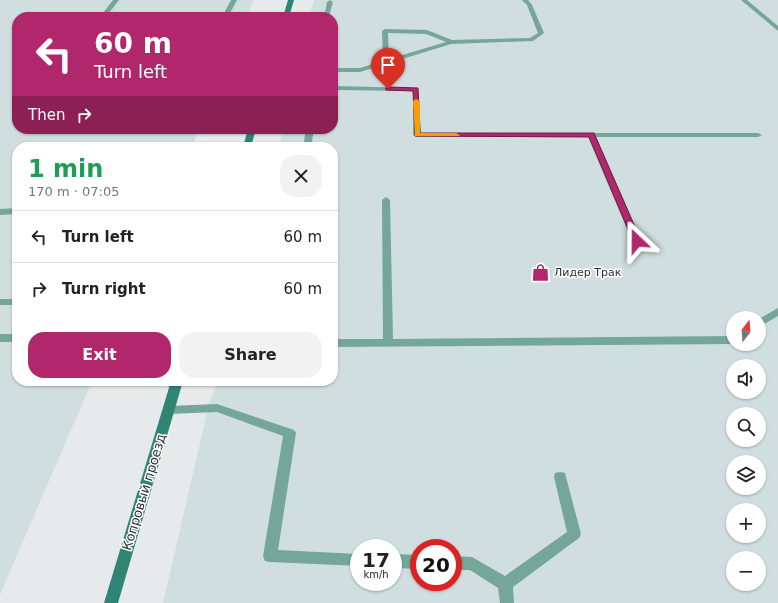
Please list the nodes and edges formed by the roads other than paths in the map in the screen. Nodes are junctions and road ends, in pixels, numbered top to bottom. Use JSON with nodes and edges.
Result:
{"nodes":[{"id":1,"x":116,"y":0,"type":"edge"},
{"id":2,"x":234,"y":0,"type":"edge"},
{"id":3,"x":291,"y":0,"type":"edge"},
{"id":4,"x":525,"y":0,"type":"edge"},
{"id":5,"x":744,"y":0,"type":"edge"},
{"id":6,"x":330,"y":2,"type":"dead end"},
{"id":7,"x":106,"y":12,"type":"edge"},
{"id":8,"x":228,"y":12,"type":"edge"},
{"id":9,"x":287,"y":12,"type":"edge"},
{"id":10,"x":328,"y":12,"type":"edge"},
{"id":11,"x":778,"y":28,"type":"edge"},
{"id":12,"x":451,"y":42,"type":"junction"},
{"id":13,"x":386,"y":62,"type":"junction"},
{"id":14,"x":338,"y":70,"type":"edge"},
{"id":15,"x":338,"y":88,"type":"edge"},
{"id":16,"x":591,"y":135,"type":"junction"},
{"id":17,"x":758,"y":135,"type":"dead end"},
{"id":18,"x":386,"y":200,"type":"dead end"},
{"id":19,"x":0,"y":212,"type":"edge"},
{"id":20,"x":12,"y":212,"type":"edge"},
{"id":21,"x":637,"y":241,"type":"dead end"},
{"id":22,"x":0,"y":302,"type":"edge"},
{"id":23,"x":12,"y":302,"type":"edge"},
{"id":24,"x":778,"y":310,"type":"edge"},
{"id":25,"x":766,"y":319,"type":"edge"},
{"id":26,"x":0,"y":338,"type":"edge"},
{"id":27,"x":12,"y":338,"type":"edge"},
{"id":28,"x":726,"y":340,"type":"edge"},
{"id":29,"x":338,"y":343,"type":"edge"},
{"id":30,"x":388,"y":343,"type":"junction"},
{"id":31,"x":176,"y":386,"type":"edge"},
{"id":32,"x":169,"y":410,"type":"junction"},
{"id":33,"x":560,"y":477,"type":"dead end"},
{"id":34,"x":350,"y":560,"type":"edge"},
{"id":35,"x":462,"y":564,"type":"edge"},
{"id":36,"x":505,"y":584,"type":"junction"},
{"id":37,"x":111,"y":603,"type":"edge"},
{"id":38,"x":507,"y":603,"type":"edge"}],
"edges":[{"from":1,"to":7,"type":"lane"},
{"from":2,"to":8,"type":"lane"},
{"from":3,"to":9,"type":"main road"},
{"from":4,"to":12,"type":"lane"},
{"from":5,"to":11,"type":"lane"},
{"from":6,"to":10,"type":"lane"},
{"from":12,"to":13,"type":"lane"},
{"from":12,"to":13,"type":"lane"},
{"from":13,"to":14,"type":"lane"},
{"from":15,"to":16,"type":"lane"},
{"from":16,"to":17,"type":"lane"},
{"from":16,"to":21,"type":"lane"},
{"from":18,"to":30,"type":"lane"},
{"from":19,"to":20,"type":"lane"},
{"from":22,"to":23,"type":"lane"},
{"from":24,"to":25,"type":"lane"},
{"from":26,"to":27,"type":"lane"},
{"from":28,"to":30,"type":"lane"},
{"from":29,"to":30,"type":"lane"},
{"from":31,"to":32,"type":"main road","name":"Копровый проезд"},
{"from":32,"to":34,"type":"lane"},
{"from":32,"to":37,"type":"main road","name":"Копровый проезд"},
{"from":33,"to":36,"type":"lane"},
{"from":35,"to":36,"type":"lane"},
{"from":36,"to":38,"type":"lane"}]}
